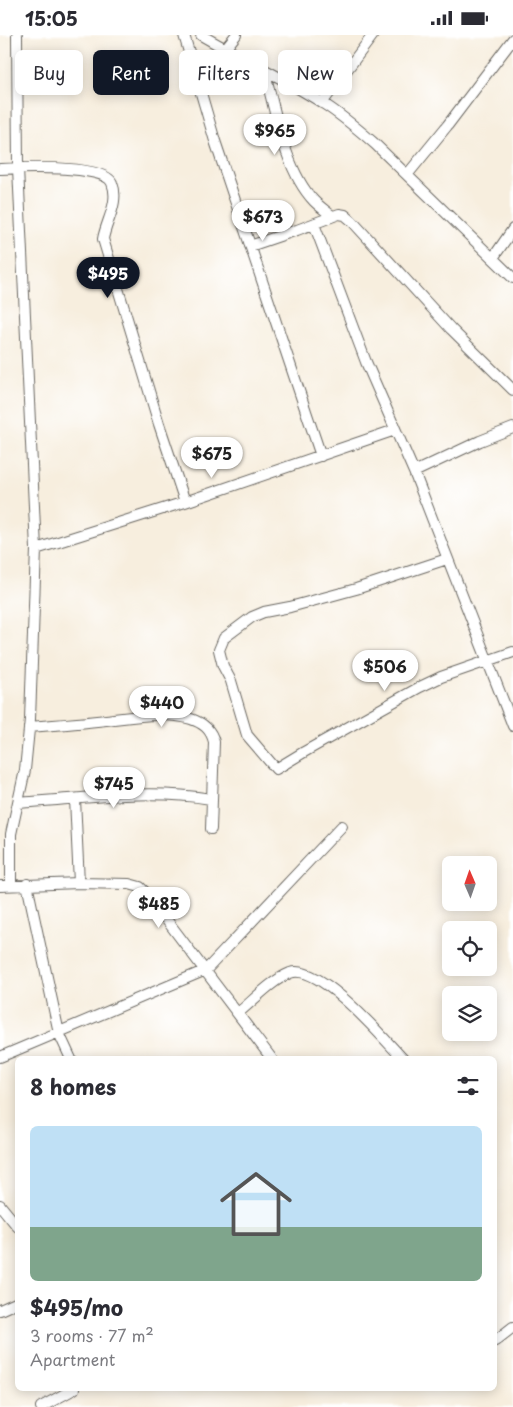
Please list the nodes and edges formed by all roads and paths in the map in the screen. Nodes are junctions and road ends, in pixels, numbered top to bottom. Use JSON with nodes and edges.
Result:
{"nodes":[{"id":1,"x":18,"y":35,"type":"edge"},
{"id":2,"x":184,"y":35,"type":"edge"},
{"id":3,"x":200,"y":35,"type":"edge"},
{"id":4,"x":236,"y":35,"type":"edge"},
{"id":5,"x":372,"y":35,"type":"edge"},
{"id":6,"x":513,"y":39,"type":"edge"},
{"id":7,"x":225,"y":49,"type":"joint"},
{"id":8,"x":268,"y":71,"type":"edge"},
{"id":9,"x":268,"y":84,"type":"edge"},
{"id":10,"x":322,"y":103,"type":"junction"},
{"id":11,"x":18,"y":168,"type":"junction"},
{"id":12,"x":0,"y":169,"type":"edge"},
{"id":13,"x":407,"y":175,"type":"junction"},
{"id":14,"x":332,"y":216,"type":"junction"},
{"id":15,"x":314,"y":224,"type":"junction"},
{"id":16,"x":513,"y":229,"type":"edge"},
{"id":17,"x":250,"y":245,"type":"junction"},
{"id":18,"x":493,"y":258,"type":"junction"},
{"id":19,"x":513,"y":278,"type":"edge"},
{"id":20,"x":513,"y":390,"type":"edge"},
{"id":21,"x":513,"y":428,"type":"edge"},
{"id":22,"x":395,"y":430,"type":"junction"},
{"id":23,"x":321,"y":456,"type":"junction"},
{"id":24,"x":414,"y":473,"type":"junction"},
{"id":25,"x":185,"y":502,"type":"junction"},
{"id":26,"x":36,"y":549,"type":"junction"},
{"id":27,"x":447,"y":559,"type":"junction"},
{"id":28,"x":513,"y":652,"type":"edge"},
{"id":29,"x":487,"y":662,"type":"junction"},
{"id":30,"x":513,"y":726,"type":"edge"},
{"id":31,"x":30,"y":727,"type":"junction"},
{"id":32,"x":75,"y":799,"type":"junction"},
{"id":33,"x":211,"y":799,"type":"junction"},
{"id":34,"x":18,"y":803,"type":"junction"},
{"id":35,"x":342,"y":826,"type":"dead end"},
{"id":36,"x":211,"y":829,"type":"dead end"},
{"id":37,"x":79,"y":883,"type":"junction"},
{"id":38,"x":27,"y":884,"type":"junction"},
{"id":39,"x":5,"y":885,"type":"edge"},
{"id":40,"x":206,"y":970,"type":"junction"},
{"id":41,"x":238,"y":1013,"type":"junction"},
{"id":42,"x":59,"y":1033,"type":"junction"},
{"id":43,"x":70,"y":1056,"type":"edge"},
{"id":44,"x":270,"y":1056,"type":"edge"},
{"id":45,"x":400,"y":1056,"type":"edge"},
{"id":46,"x":0,"y":1057,"type":"edge"},
{"id":47,"x":0,"y":1205,"type":"edge"},
{"id":48,"x":15,"y":1223,"type":"edge"},
{"id":49,"x":15,"y":1302,"type":"edge"},
{"id":50,"x":0,"y":1310,"type":"edge"},
{"id":51,"x":513,"y":1327,"type":"edge"},
{"id":52,"x":497,"y":1339,"type":"edge"},
{"id":53,"x":70,"y":1391,"type":"edge"},
{"id":54,"x":41,"y":1407,"type":"edge"}],
"edges":[{"from":1,"to":11,"type":"street"},
{"from":2,"to":17,"type":"street"},
{"from":3,"to":7,"type":"street"},
{"from":4,"to":7,"type":"street"},
{"from":5,"to":10,"type":"street"},
{"from":6,"to":13,"type":"street"},
{"from":8,"to":10,"type":"street"},
{"from":9,"to":14,"type":"street"},
{"from":10,"to":13,"type":"street"},
{"from":11,"to":12,"type":"street"},
{"from":11,"to":25,"type":"street"},
{"from":11,"to":26,"type":"street"},
{"from":13,"to":18,"type":"street"},
{"from":14,"to":15,"type":"street"},
{"from":14,"to":20,"type":"street"},
{"from":15,"to":17,"type":"street"},
{"from":15,"to":22,"type":"street"},
{"from":16,"to":18,"type":"street"},
{"from":17,"to":23,"type":"street"},
{"from":18,"to":19,"type":"street"},
{"from":21,"to":24,"type":"street"},
{"from":22,"to":23,"type":"street"},
{"from":22,"to":24,"type":"street"},
{"from":23,"to":25,"type":"street"},
{"from":24,"to":27,"type":"street"},
{"from":25,"to":26,"type":"street"},
{"from":26,"to":31,"type":"street"},
{"from":27,"to":29,"type":"street"},
{"from":27,"to":29,"type":"street"},
{"from":28,"to":29,"type":"street"},
{"from":29,"to":30,"type":"street"},
{"from":31,"to":33,"type":"street"},
{"from":31,"to":34,"type":"street"},
{"from":32,"to":33,"type":"street"},
{"from":32,"to":34,"type":"street"},
{"from":32,"to":37,"type":"street"},
{"from":33,"to":36,"type":"street"},
{"from":34,"to":39,"type":"street"},
{"from":35,"to":40,"type":"street"},
{"from":37,"to":38,"type":"street"},
{"from":37,"to":40,"type":"street"},
{"from":38,"to":39,"type":"street"},
{"from":38,"to":42,"type":"street"},
{"from":40,"to":41,"type":"street"},
{"from":40,"to":42,"type":"street"},
{"from":41,"to":44,"type":"street"},
{"from":41,"to":45,"type":"street"},
{"from":42,"to":43,"type":"street"},
{"from":42,"to":46,"type":"street"},
{"from":47,"to":48,"type":"street"},
{"from":49,"to":50,"type":"street"},
{"from":51,"to":52,"type":"street"},
{"from":53,"to":54,"type":"street"}]}
